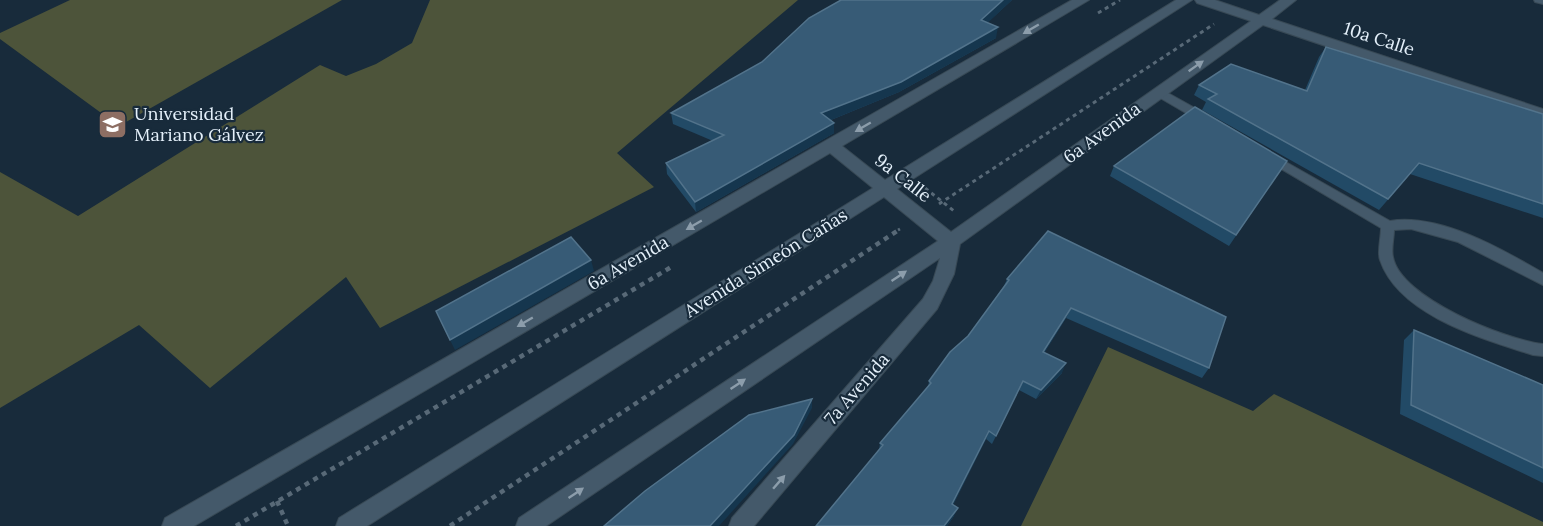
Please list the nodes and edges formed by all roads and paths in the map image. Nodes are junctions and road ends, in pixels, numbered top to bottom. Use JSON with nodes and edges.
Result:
{"nodes":[{"id":1,"x":1082,"y":0,"type":"edge"},
{"id":2,"x":1120,"y":0,"type":"edge"},
{"id":3,"x":1185,"y":0,"type":"edge"},
{"id":4,"x":1202,"y":0,"type":"edge"},
{"id":5,"x":1289,"y":0,"type":"edge"},
{"id":6,"x":1234,"y":11,"type":"junction"},
{"id":7,"x":1090,"y":18,"type":"dead end"},
{"id":8,"x":1261,"y":20,"type":"junction"},
{"id":9,"x":1159,"y":92,"type":"junction"},
{"id":10,"x":1543,"y":114,"type":"edge"},
{"id":11,"x":1218,"y":127,"type":"edge"},
{"id":12,"x":831,"y":146,"type":"junction"},
{"id":13,"x":1258,"y":150,"type":"edge"},
{"id":14,"x":885,"y":189,"type":"junction"},
{"id":15,"x":920,"y":216,"type":"junction"},
{"id":16,"x":1388,"y":226,"type":"junction"},
{"id":17,"x":951,"y":241,"type":"junction"},
{"id":18,"x":678,"y":263,"type":"dead end"},
{"id":19,"x":1543,"y":280,"type":"edge"},
{"id":20,"x":1543,"y":350,"type":"edge"},
{"id":21,"x":265,"y":472,"type":"junction"},
{"id":22,"x":278,"y":501,"type":"junction"},
{"id":23,"x":173,"y":526,"type":"edge"},
{"id":24,"x":236,"y":526,"type":"edge"},
{"id":25,"x":288,"y":526,"type":"edge"},
{"id":26,"x":348,"y":526,"type":"edge"},
{"id":27,"x":450,"y":526,"type":"edge"},
{"id":28,"x":527,"y":526,"type":"edge"},
{"id":29,"x":740,"y":526,"type":"edge"}],
"edges":[{"from":1,"to":12,"type":"street","name":"6a Avenida","one_way":true},
{"from":2,"to":7,"type":"path"},
{"from":3,"to":14,"type":"street","name":"Avenida Simeón Cañas"},
{"from":4,"to":6,"type":"street","name":"10a Calle"},
{"from":5,"to":8,"type":"street","name":"6a Avenida"},
{"from":6,"to":8,"type":"street","name":"10a Calle"},
{"from":6,"to":15,"type":"path"},
{"from":9,"to":8,"type":"street","name":"6a Avenida","one_way":true},
{"from":8,"to":10,"type":"street","name":"10a Calle"},
{"from":9,"to":11,"type":"lane"},
{"from":9,"to":17,"type":"street","name":"6a Avenida"},
{"from":12,"to":14,"type":"street","name":"9a Calle"},
{"from":12,"to":21,"type":"street","name":"6a Avenida","one_way":true},
{"from":13,"to":16,"type":"lane"},
{"from":14,"to":15,"type":"street","name":"9a Calle"},
{"from":14,"to":26,"type":"street","name":"Avenida Simeón Cañas"},
{"from":15,"to":17,"type":"street","name":"9a Calle"},
{"from":15,"to":27,"type":"path"},
{"from":16,"to":19,"type":"lane"},
{"from":16,"to":20,"type":"lane"},
{"from":28,"to":17,"type":"street","name":"6a Avenida","one_way":true},
{"from":29,"to":17,"type":"street","name":"7a Avenida","one_way":true},
{"from":18,"to":22,"type":"path"},
{"from":21,"to":22,"type":"path"},
{"from":21,"to":23,"type":"street","name":"6a Avenida"},
{"from":22,"to":24,"type":"path"},
{"from":22,"to":25,"type":"path"}]}
